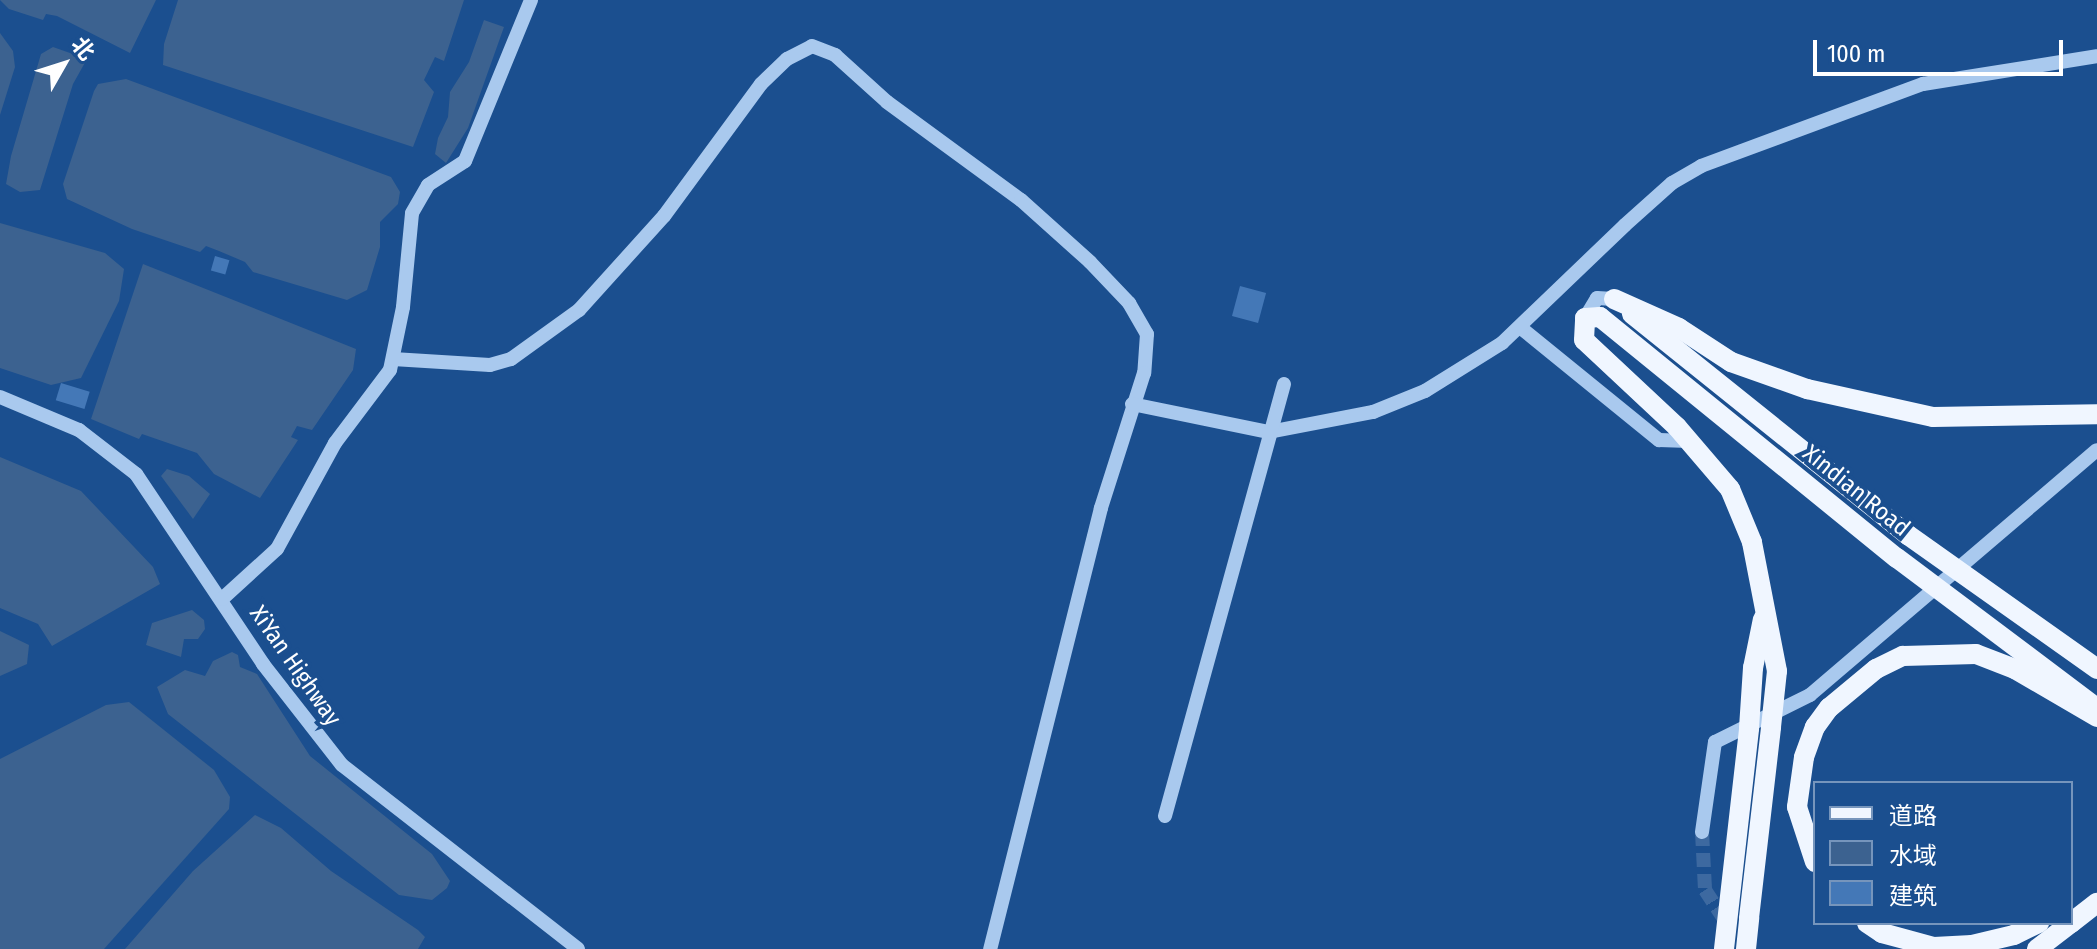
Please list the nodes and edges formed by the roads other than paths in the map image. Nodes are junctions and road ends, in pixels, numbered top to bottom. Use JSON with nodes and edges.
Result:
{"nodes":[{"id":1,"x":531,"y":0,"type":"edge"},
{"id":2,"x":2097,"y":56,"type":"edge"},
{"id":3,"x":1614,"y":299,"type":"junction"},
{"id":4,"x":1585,"y":318,"type":"junction"},
{"id":5,"x":1521,"y":328,"type":"junction"},
{"id":6,"x":393,"y":359,"type":"junction"},
{"id":7,"x":1284,"y":384,"type":"dead end"},
{"id":8,"x":0,"y":397,"type":"edge"},
{"id":9,"x":1132,"y":404,"type":"junction"},
{"id":10,"x":2097,"y":414,"type":"edge"},
{"id":11,"x":1269,"y":432,"type":"junction"},
{"id":12,"x":1689,"y":441,"type":"junction"},
{"id":13,"x":2097,"y":450,"type":"edge"},
{"id":14,"x":222,"y":599,"type":"junction"},
{"id":15,"x":1766,"y":603,"type":"junction"},
{"id":16,"x":2097,"y":669,"type":"edge"},
{"id":17,"x":2097,"y":708,"type":"edge"},
{"id":18,"x":2097,"y":717,"type":"edge"},
{"id":19,"x":1165,"y":816,"type":"dead end"},
{"id":20,"x":1702,"y":832,"type":"tunnel mouth"},
{"id":21,"x":1813,"y":856,"type":"edge"},
{"id":22,"x":2097,"y":893,"type":"edge"},
{"id":23,"x":2097,"y":903,"type":"edge"},
{"id":24,"x":2073,"y":905,"type":"edge"},
{"id":25,"x":2073,"y":921,"type":"edge"},
{"id":26,"x":1870,"y":925,"type":"edge"},
{"id":27,"x":2033,"y":925,"type":"edge"},
{"id":28,"x":2068,"y":925,"type":"edge"},
{"id":29,"x":578,"y":949,"type":"edge"},
{"id":30,"x":990,"y":949,"type":"edge"},
{"id":31,"x":1724,"y":949,"type":"edge"},
{"id":32,"x":1746,"y":949,"type":"edge"},
{"id":33,"x":2037,"y":949,"type":"edge"}],
"edges":[{"from":1,"to":6,"type":"street"},
{"from":2,"to":5,"type":"street"},
{"from":3,"to":4,"type":"street"},
{"from":3,"to":10,"type":"main road"},
{"from":3,"to":16,"type":"main road","name":"Xindian Road","bridge":true},
{"from":4,"to":12,"type":"main road"},
{"from":4,"to":17,"type":"main road","name":"Xindian Road","bridge":true},
{"from":5,"to":11,"type":"street"},
{"from":5,"to":12,"type":"street"},
{"from":6,"to":9,"type":"street"},
{"from":6,"to":14,"type":"street"},
{"from":7,"to":11,"type":"street"},
{"from":8,"to":14,"type":"street","name":"XiYan Highway"},
{"from":9,"to":11,"type":"street"},
{"from":9,"to":30,"type":"street"},
{"from":11,"to":19,"type":"street"},
{"from":12,"to":15,"type":"main road"},
{"from":13,"to":20,"type":"street"},
{"from":14,"to":29,"type":"street","name":"XiYan Highway"},
{"from":15,"to":31,"type":"main road","bridge":true},
{"from":15,"to":32,"type":"main road","bridge":true},
{"from":18,"to":21,"type":"main road"},
{"from":22,"to":24,"type":"main road"},
{"from":23,"to":25,"type":"main road"},
{"from":26,"to":27,"type":"main road"},
{"from":28,"to":33,"type":"main road"}]}
